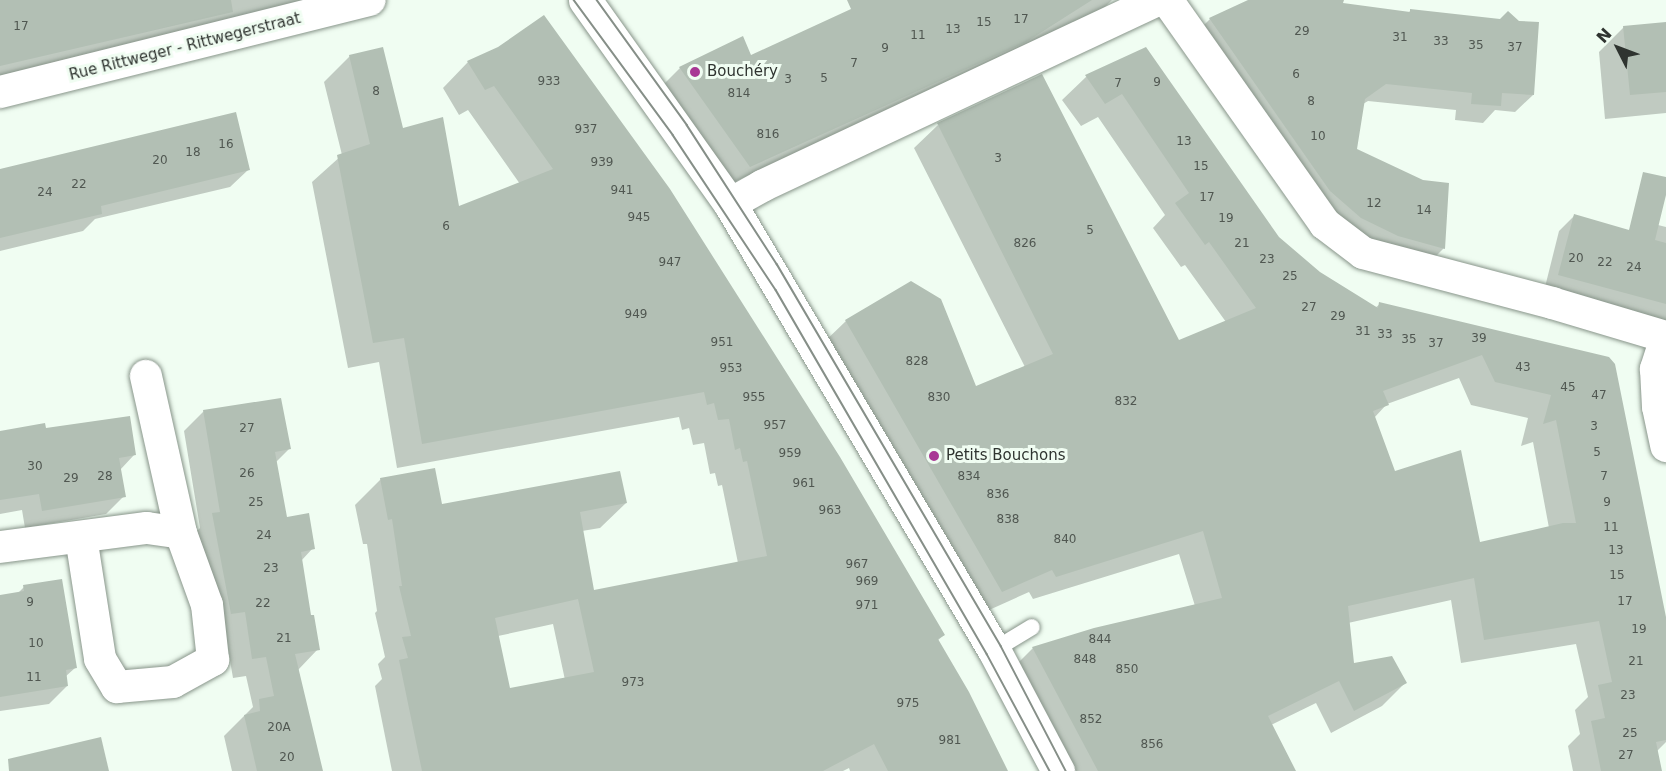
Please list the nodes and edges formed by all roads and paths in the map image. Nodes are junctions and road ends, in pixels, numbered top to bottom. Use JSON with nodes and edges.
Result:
{"nodes":[{"id":1,"x":370,"y":0,"type":"edge"},
{"id":2,"x":585,"y":0,"type":"edge"},
{"id":3,"x":1157,"y":0,"type":"edge"},
{"id":4,"x":1167,"y":0,"type":"edge"},
{"id":5,"x":0,"y":92,"type":"edge"},
{"id":6,"x":730,"y":204,"type":"junction"},
{"id":7,"x":1666,"y":337,"type":"edge"},
{"id":8,"x":146,"y":376,"type":"dead end"},
{"id":9,"x":1666,"y":446,"type":"edge"},
{"id":10,"x":181,"y":533,"type":"junction"},
{"id":11,"x":81,"y":537,"type":"junction"},
{"id":12,"x":0,"y":547,"type":"edge"},
{"id":13,"x":1032,"y":627,"type":"dead end"},
{"id":14,"x":994,"y":650,"type":"junction"},
{"id":15,"x":1058,"y":771,"type":"edge"}],
"edges":[{"from":1,"to":5,"type":"street","name":"Rue Rittweger - Rittwegerstraat"},
{"from":2,"to":6,"type":"main road"},
{"from":3,"to":6,"type":"street"},
{"from":4,"to":7,"type":"street"},
{"from":6,"to":14,"type":"main road"},
{"from":7,"to":9,"type":"street"},
{"from":8,"to":10,"type":"street"},
{"from":10,"to":11,"type":"street"},
{"from":10,"to":11,"type":"street"},
{"from":11,"to":12,"type":"street"},
{"from":13,"to":14,"type":"lane"},
{"from":14,"to":15,"type":"main road"}]}
